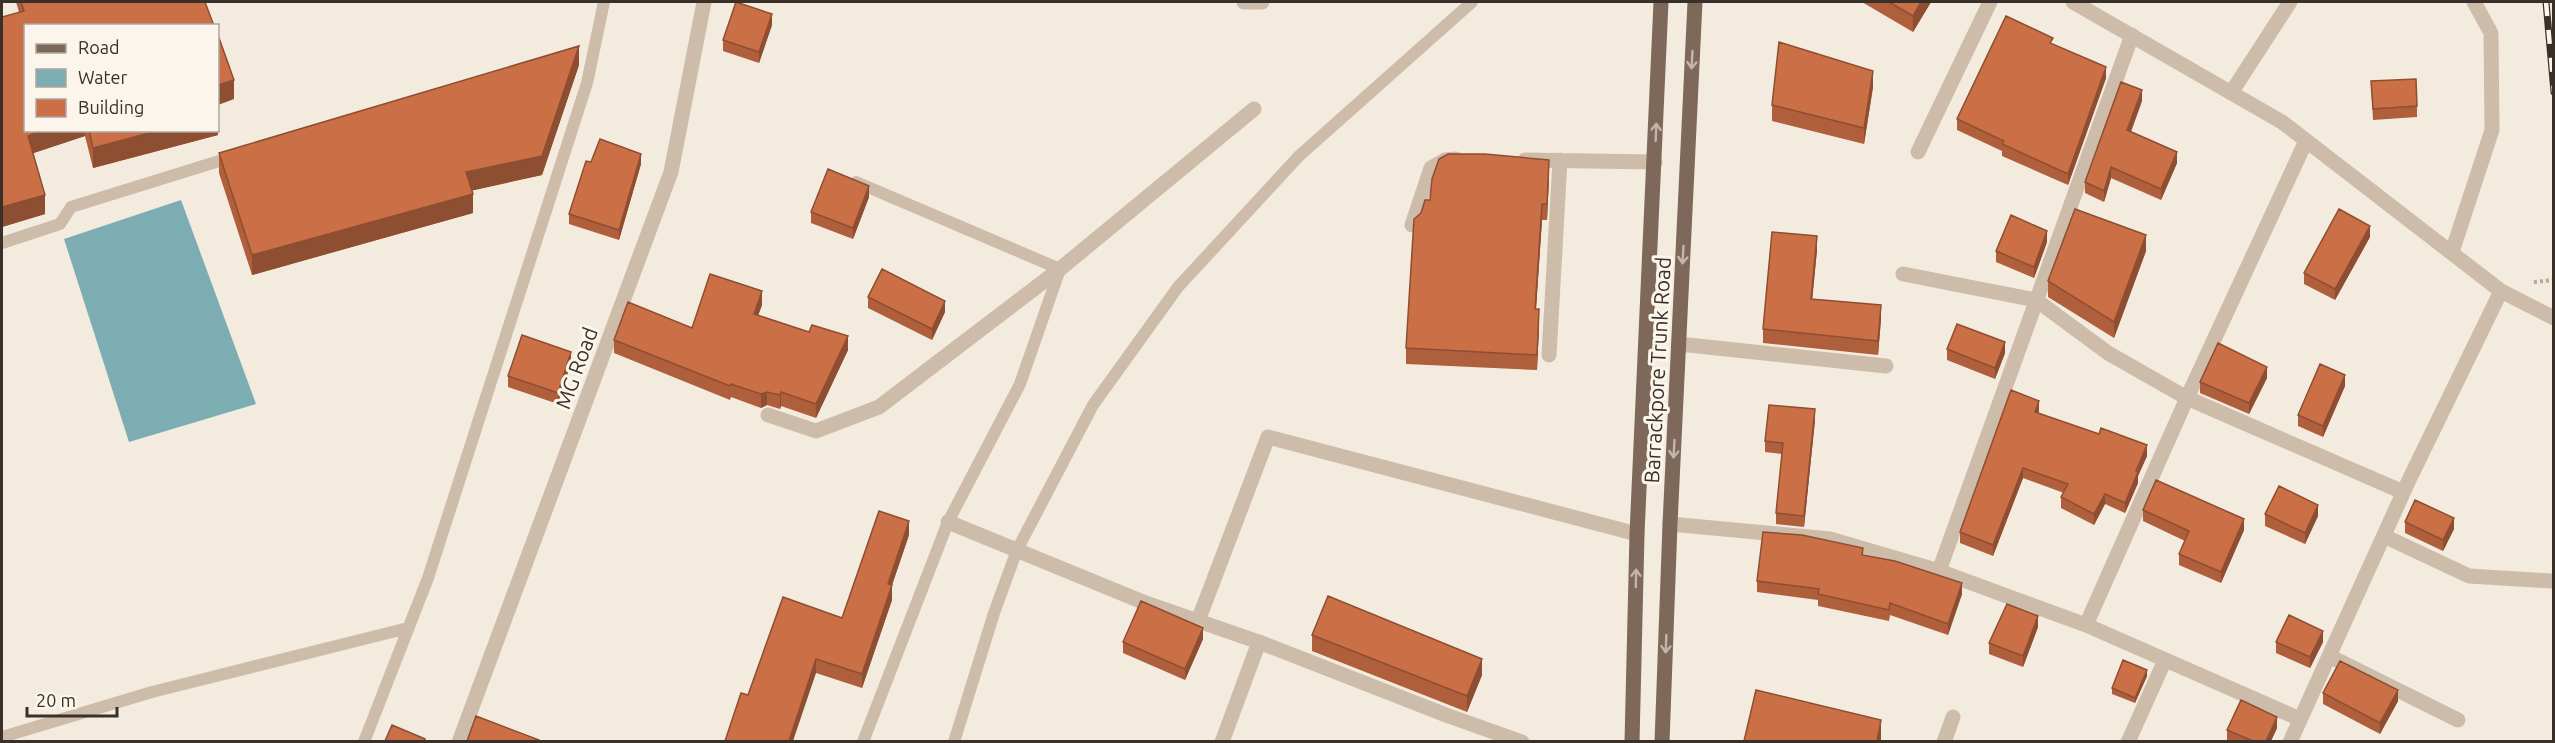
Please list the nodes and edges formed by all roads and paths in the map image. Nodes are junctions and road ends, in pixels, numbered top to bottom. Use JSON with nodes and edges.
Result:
{"nodes":[{"id":1,"x":604,"y":2,"type":"edge"},
{"id":2,"x":704,"y":2,"type":"edge"},
{"id":3,"x":1244,"y":2,"type":"edge"},
{"id":4,"x":1262,"y":2,"type":"edge"},
{"id":5,"x":1472,"y":2,"type":"edge"},
{"id":6,"x":1661,"y":2,"type":"edge"},
{"id":7,"x":1695,"y":2,"type":"edge"},
{"id":8,"x":1990,"y":2,"type":"edge"},
{"id":9,"x":2073,"y":2,"type":"edge"},
{"id":10,"x":2290,"y":2,"type":"edge"},
{"id":11,"x":2474,"y":2,"type":"edge"},
{"id":12,"x":2132,"y":35,"type":"junction"},
{"id":13,"x":2231,"y":93,"type":"junction"},
{"id":14,"x":1254,"y":110,"type":"dead end"},
{"id":15,"x":2306,"y":141,"type":"junction"},
{"id":16,"x":1918,"y":152,"type":"dead end"},
{"id":17,"x":242,"y":154,"type":"edge"},
{"id":18,"x":1473,"y":159,"type":"edge"},
{"id":19,"x":1506,"y":159,"type":"edge"},
{"id":20,"x":1560,"y":160,"type":"junction"},
{"id":21,"x":1655,"y":162,"type":"junction"},
{"id":22,"x":840,"y":176,"type":"edge"},
{"id":23,"x":1412,"y":225,"type":"edge"},
{"id":24,"x":2,"y":243,"type":"edge"},
{"id":25,"x":2452,"y":252,"type":"junction"},
{"id":26,"x":1060,"y":269,"type":"junction"},
{"id":27,"x":1903,"y":274,"type":"dead end"},
{"id":28,"x":2553,"y":280,"type":"edge"},
{"id":29,"x":2535,"y":282,"type":"dead end"},
{"id":30,"x":2501,"y":291,"type":"junction"},
{"id":31,"x":2036,"y":300,"type":"junction"},
{"id":32,"x":2553,"y":318,"type":"edge"},
{"id":33,"x":1679,"y":344,"type":"junction"},
{"id":34,"x":1549,"y":355,"type":"dead end"},
{"id":35,"x":1886,"y":366,"type":"dead end"},
{"id":36,"x":2187,"y":398,"type":"junction"},
{"id":37,"x":768,"y":415,"type":"dead end"},
{"id":38,"x":2403,"y":492,"type":"junction"},
{"id":39,"x":948,"y":522,"type":"junction"},
{"id":40,"x":1670,"y":524,"type":"junction"},
{"id":41,"x":1637,"y":534,"type":"junction"},
{"id":42,"x":2384,"y":536,"type":"junction"},
{"id":43,"x":1017,"y":550,"type":"junction"},
{"id":44,"x":1938,"y":571,"type":"junction"},
{"id":45,"x":2551,"y":581,"type":"dead end"},
{"id":46,"x":1198,"y":621,"type":"junction"},
{"id":47,"x":2086,"y":626,"type":"junction"},
{"id":48,"x":408,"y":628,"type":"junction"},
{"id":49,"x":1259,"y":642,"type":"junction"},
{"id":50,"x":2329,"y":656,"type":"junction"},
{"id":51,"x":2165,"y":660,"type":"junction"},
{"id":52,"x":1953,"y":717,"type":"dead end"},
{"id":53,"x":2300,"y":719,"type":"junction"},
{"id":54,"x":2458,"y":720,"type":"dead end"},
{"id":55,"x":2,"y":737,"type":"edge"},
{"id":56,"x":364,"y":741,"type":"edge"},
{"id":57,"x":459,"y":741,"type":"edge"},
{"id":58,"x":863,"y":741,"type":"edge"},
{"id":59,"x":954,"y":741,"type":"edge"},
{"id":60,"x":1222,"y":741,"type":"edge"},
{"id":61,"x":1522,"y":741,"type":"edge"},
{"id":62,"x":1632,"y":741,"type":"edge"},
{"id":63,"x":1662,"y":741,"type":"edge"},
{"id":64,"x":1944,"y":741,"type":"edge"},
{"id":65,"x":2128,"y":741,"type":"edge"},
{"id":66,"x":2290,"y":741,"type":"edge"}],
"edges":[{"from":1,"to":48,"type":"lane"},
{"from":2,"to":57,"type":"street","name":"MG Road"},
{"from":3,"to":4,"type":"street"},
{"from":5,"to":43,"type":"lane"},
{"from":21,"to":6,"type":"main road","name":"Barrackpore Trunk Road","one_way":true},
{"from":7,"to":33,"type":"main road","name":"Barrackpore Trunk Road","one_way":true},
{"from":8,"to":16,"type":"street"},
{"from":9,"to":12,"type":"street"},
{"from":10,"to":13,"type":"street"},
{"from":11,"to":25,"type":"street"},
{"from":12,"to":13,"type":"street"},
{"from":12,"to":31,"type":"street"},
{"from":13,"to":15,"type":"street"},
{"from":14,"to":26,"type":"street"},
{"from":15,"to":25,"type":"street"},
{"from":15,"to":36,"type":"street"},
{"from":17,"to":24,"type":"lane"},
{"from":18,"to":23,"type":"street"},
{"from":19,"to":20,"type":"street"},
{"from":20,"to":21,"type":"street"},
{"from":20,"to":34,"type":"street"},
{"from":21,"to":41,"type":"main road","name":"Barrackpore Trunk Road"},
{"from":22,"to":26,"type":"lane"},
{"from":25,"to":30,"type":"street"},
{"from":26,"to":37,"type":"street"},
{"from":26,"to":39,"type":"lane"},
{"from":27,"to":31,"type":"street"},
{"from":28,"to":29,"type":"path"},
{"from":30,"to":32,"type":"street"},
{"from":30,"to":38,"type":"street"},
{"from":31,"to":36,"type":"street"},
{"from":31,"to":44,"type":"street"},
{"from":33,"to":35,"type":"street"},
{"from":33,"to":40,"type":"main road","name":"Barrackpore Trunk Road","one_way":true},
{"from":36,"to":38,"type":"street"},
{"from":36,"to":47,"type":"street"},
{"from":38,"to":42,"type":"street"},
{"from":39,"to":43,"type":"street"},
{"from":39,"to":58,"type":"lane"},
{"from":40,"to":44,"type":"street"},
{"from":40,"to":63,"type":"main road","name":"Barrackpore Trunk Road","one_way":true},
{"from":41,"to":46,"type":"street"},
{"from":62,"to":41,"type":"main road","name":"Barrackpore Trunk Road","one_way":true},
{"from":42,"to":45,"type":"street"},
{"from":42,"to":50,"type":"street"},
{"from":43,"to":46,"type":"street"},
{"from":43,"to":59,"type":"lane"},
{"from":44,"to":47,"type":"street"},
{"from":46,"to":49,"type":"street"},
{"from":47,"to":51,"type":"street"},
{"from":48,"to":55,"type":"lane"},
{"from":48,"to":56,"type":"lane"},
{"from":49,"to":60,"type":"street"},
{"from":49,"to":61,"type":"street"},
{"from":50,"to":53,"type":"street"},
{"from":50,"to":54,"type":"street"},
{"from":51,"to":53,"type":"street"},
{"from":51,"to":65,"type":"street"},
{"from":52,"to":64,"type":"street"},
{"from":53,"to":66,"type":"street"}]}
